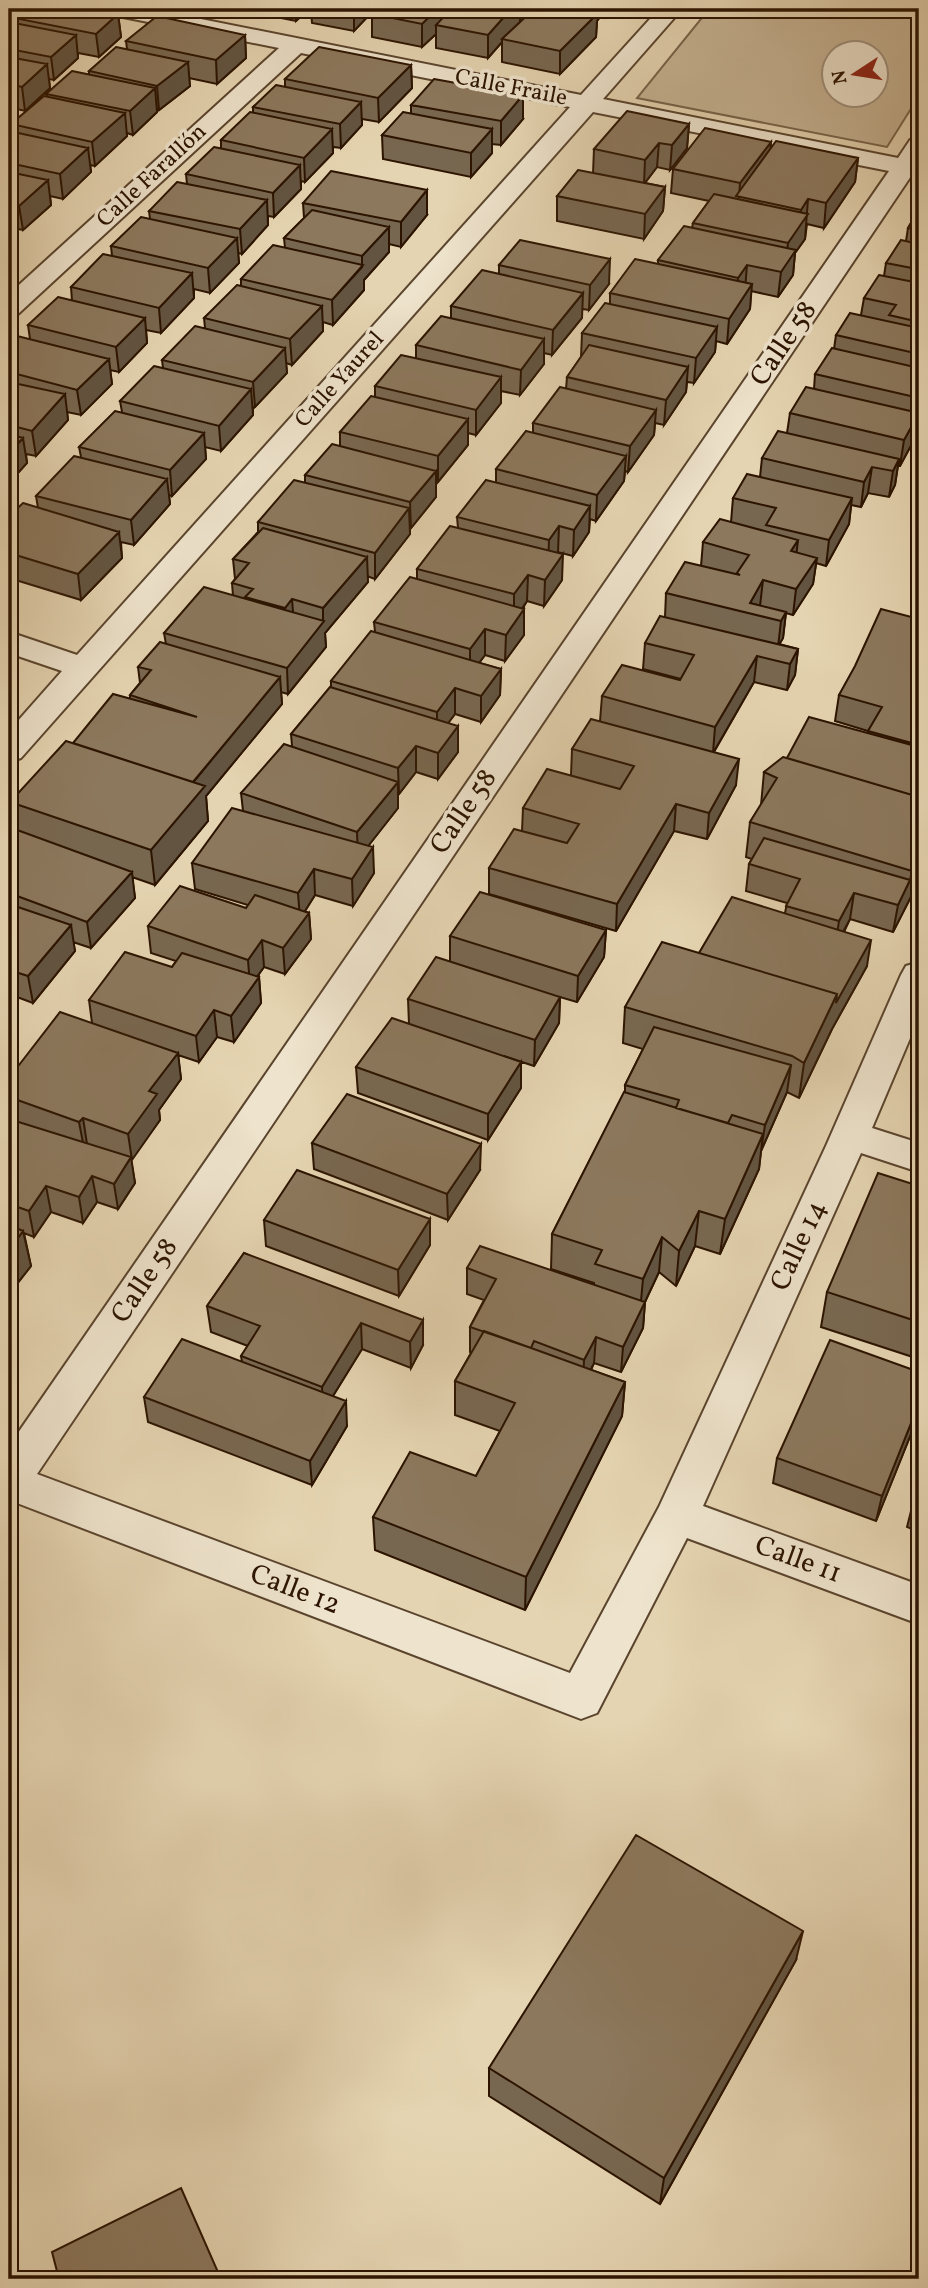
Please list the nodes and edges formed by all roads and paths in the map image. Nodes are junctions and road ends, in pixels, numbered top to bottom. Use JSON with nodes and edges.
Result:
{"nodes":[{"id":1,"x":118,"y":9,"type":"edge"},
{"id":2,"x":671,"y":9,"type":"edge"},
{"id":3,"x":296,"y":45,"type":"junction"},
{"id":4,"x":589,"y":103,"type":"junction"},
{"id":5,"x":914,"y":161,"type":"edge"},
{"id":6,"x":9,"y":308,"type":"edge"},
{"id":7,"x":9,"y":642,"type":"edge"},
{"id":8,"x":81,"y":667,"type":"junction"},
{"id":9,"x":9,"y":751,"type":"edge"},
{"id":10,"x":919,"y":975,"type":"edge"},
{"id":11,"x":849,"y":1135,"type":"junction"},
{"id":12,"x":919,"y":1157,"type":"edge"},
{"id":13,"x":9,"y":1481,"type":"edge"},
{"id":14,"x":677,"y":1515,"type":"junction"},
{"id":15,"x":919,"y":1605,"type":"edge"},
{"id":16,"x":581,"y":1698,"type":"joint"}],
"edges":[{"from":1,"to":3,"type":"street","name":"Calle Fraile"},
{"from":2,"to":4,"type":"street","name":"Calle Yaurel"},
{"from":3,"to":4,"type":"street","name":"Calle Fraile"},
{"from":3,"to":6,"type":"street","name":"Calle Farallón"},
{"from":4,"to":5,"type":"street","name":"Calle Fraile"},
{"from":4,"to":8,"type":"street","name":"Calle Yaurel"},
{"from":5,"to":13,"type":"street","name":"Calle 58"},
{"from":7,"to":8,"type":"street"},
{"from":8,"to":9,"type":"street","name":"Calle Yaurel"},
{"from":10,"to":11,"type":"street","name":"Calle 14"},
{"from":11,"to":12,"type":"street"},
{"from":11,"to":14,"type":"street","name":"Calle 14"},
{"from":13,"to":16,"type":"street","name":"Calle 12"},
{"from":14,"to":15,"type":"street","name":"Calle 11"},
{"from":14,"to":16,"type":"street","name":"Calle 14"}]}
